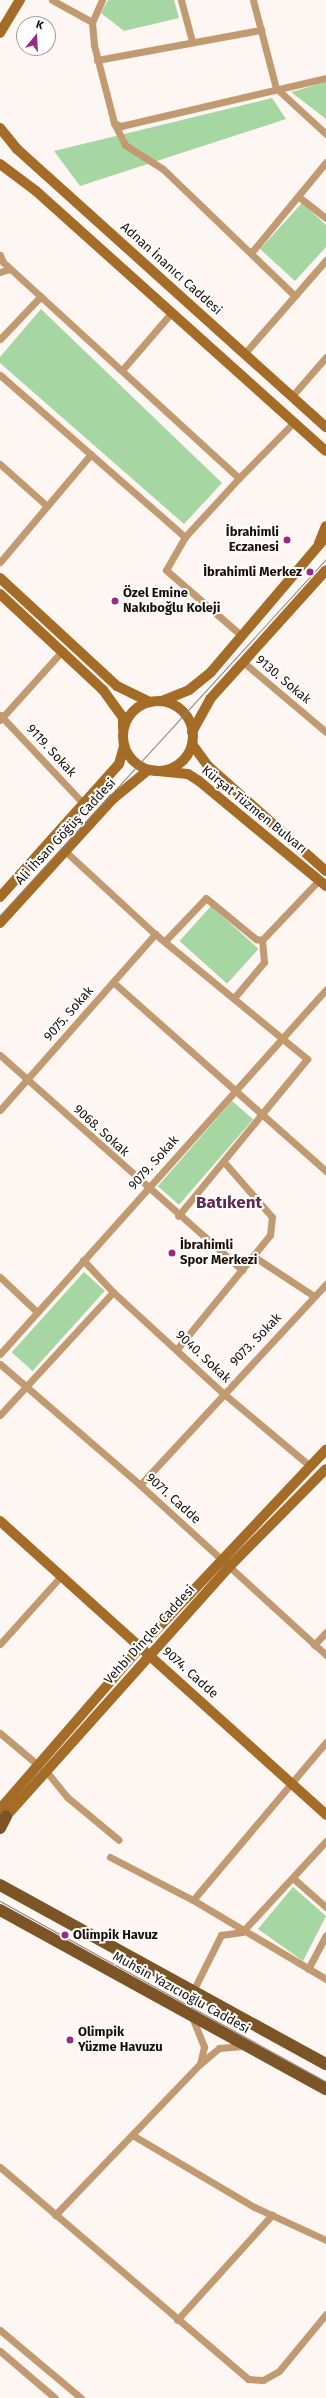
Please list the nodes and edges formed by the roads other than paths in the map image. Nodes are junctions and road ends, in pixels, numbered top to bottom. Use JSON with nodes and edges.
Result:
{"nodes":[{"id":1,"x":20,"y":0,"type":"edge"},
{"id":2,"x":52,"y":0,"type":"edge"},
{"id":3,"x":102,"y":0,"type":"edge"},
{"id":4,"x":181,"y":0,"type":"edge"},
{"id":5,"x":253,"y":0,"type":"edge"},
{"id":6,"x":92,"y":22,"type":"junction"},
{"id":7,"x":261,"y":30,"type":"junction"},
{"id":8,"x":0,"y":33,"type":"edge"},
{"id":9,"x":192,"y":41,"type":"junction"},
{"id":10,"x":97,"y":60,"type":"junction"},
{"id":11,"x":326,"y":78,"type":"edge"},
{"id":12,"x":276,"y":88,"type":"junction"},
{"id":13,"x":114,"y":124,"type":"junction"},
{"id":14,"x":0,"y":128,"type":"edge"},
{"id":15,"x":326,"y":134,"type":"edge"},
{"id":16,"x":326,"y":162,"type":"edge"},
{"id":17,"x":0,"y":164,"type":"edge"},
{"id":18,"x":299,"y":197,"type":"junction"},
{"id":19,"x":326,"y":218,"type":"edge"},
{"id":20,"x":251,"y":253,"type":"junction"},
{"id":21,"x":0,"y":255,"type":"edge"},
{"id":22,"x":326,"y":260,"type":"edge"},
{"id":23,"x":10,"y":269,"type":"junction"},
{"id":24,"x":0,"y":272,"type":"edge"},
{"id":25,"x":41,"y":296,"type":"junction"},
{"id":26,"x":295,"y":296,"type":"junction"},
{"id":27,"x":172,"y":312,"type":"junction"},
{"id":28,"x":0,"y":339,"type":"edge"},
{"id":29,"x":244,"y":354,"type":"junction"},
{"id":30,"x":326,"y":357,"type":"edge"},
{"id":31,"x":123,"y":369,"type":"junction"},
{"id":32,"x":0,"y":375,"type":"edge"},
{"id":33,"x":292,"y":396,"type":"junction"},
{"id":34,"x":294,"y":422,"type":"junction"},
{"id":35,"x":325,"y":425,"type":"edge"},
{"id":36,"x":315,"y":441,"type":"junction"},
{"id":37,"x":326,"y":451,"type":"edge"},
{"id":38,"x":91,"y":454,"type":"junction"},
{"id":39,"x":326,"y":458,"type":"edge"},
{"id":40,"x":0,"y":464,"type":"edge"},
{"id":41,"x":240,"y":478,"type":"junction"},
{"id":42,"x":47,"y":506,"type":"junction"},
{"id":43,"x":326,"y":526,"type":"edge"},
{"id":44,"x":326,"y":537,"type":"edge"},
{"id":45,"x":185,"y":538,"type":"junction"},
{"id":46,"x":317,"y":547,"type":"junction"},
{"id":47,"x":0,"y":562,"type":"edge"},
{"id":48,"x":326,"y":570,"type":"edge"},
{"id":49,"x":0,"y":578,"type":"edge"},
{"id":50,"x":0,"y":594,"type":"edge"},
{"id":51,"x":242,"y":636,"type":"junction"},
{"id":52,"x":63,"y":650,"type":"junction"},
{"id":53,"x":242,"y":661,"type":"junction"},
{"id":54,"x":162,"y":701,"type":"junction"},
{"id":55,"x":150,"y":702,"type":"junction"},
{"id":56,"x":1,"y":718,"type":"edge"},
{"id":57,"x":326,"y":721,"type":"edge"},
{"id":58,"x":323,"y":729,"type":"edge"},
{"id":59,"x":192,"y":732,"type":"junction"},
{"id":60,"x":122,"y":734,"type":"junction"},
{"id":61,"x":192,"y":744,"type":"junction"},
{"id":62,"x":124,"y":746,"type":"junction"},
{"id":63,"x":158,"y":771,"type":"junction"},
{"id":64,"x":84,"y":804,"type":"junction"},
{"id":65,"x":65,"y":851,"type":"junction"},
{"id":66,"x":326,"y":871,"type":"edge"},
{"id":67,"x":322,"y":883,"type":"edge"},
{"id":68,"x":0,"y":897,"type":"edge"},
{"id":69,"x":0,"y":923,"type":"edge"},
{"id":70,"x":155,"y":934,"type":"junction"},
{"id":71,"x":262,"y":940,"type":"junction"},
{"id":72,"x":165,"y":942,"type":"junction"},
{"id":73,"x":113,"y":982,"type":"junction"},
{"id":74,"x":326,"y":989,"type":"edge"},
{"id":75,"x":234,"y":998,"type":"junction"},
{"id":76,"x":284,"y":1038,"type":"junction"},
{"id":77,"x":0,"y":1055,"type":"edge"},
{"id":78,"x":27,"y":1080,"type":"junction"},
{"id":79,"x":237,"y":1090,"type":"junction"},
{"id":80,"x":0,"y":1110,"type":"edge"},
{"id":81,"x":265,"y":1114,"type":"junction"},
{"id":82,"x":224,"y":1162,"type":"junction"},
{"id":83,"x":326,"y":1171,"type":"edge"},
{"id":84,"x":147,"y":1188,"type":"junction"},
{"id":85,"x":178,"y":1216,"type":"junction"},
{"id":86,"x":253,"y":1256,"type":"junction"},
{"id":87,"x":83,"y":1260,"type":"junction"},
{"id":88,"x":242,"y":1270,"type":"junction"},
{"id":89,"x":0,"y":1277,"type":"edge"},
{"id":90,"x":326,"y":1284,"type":"edge"},
{"id":91,"x":113,"y":1292,"type":"junction"},
{"id":92,"x":314,"y":1296,"type":"junction"},
{"id":93,"x":37,"y":1312,"type":"junction"},
{"id":94,"x":177,"y":1349,"type":"junction"},
{"id":95,"x":0,"y":1354,"type":"edge"},
{"id":96,"x":0,"y":1364,"type":"edge"},
{"id":97,"x":26,"y":1387,"type":"junction"},
{"id":98,"x":222,"y":1393,"type":"junction"},
{"id":99,"x":0,"y":1415,"type":"edge"},
{"id":100,"x":326,"y":1450,"type":"edge"},
{"id":101,"x":310,"y":1466,"type":"junction"},
{"id":102,"x":324,"y":1475,"type":"edge"},
{"id":103,"x":140,"y":1485,"type":"junction"},
{"id":104,"x":0,"y":1521,"type":"edge"},
{"id":105,"x":226,"y":1563,"type":"junction"},
{"id":106,"x":61,"y":1576,"type":"junction"},
{"id":107,"x":326,"y":1632,"type":"edge"},
{"id":108,"x":0,"y":1644,"type":"edge"},
{"id":109,"x":314,"y":1644,"type":"junction"},
{"id":110,"x":141,"y":1646,"type":"junction"},
{"id":111,"x":149,"y":1654,"type":"junction"},
{"id":112,"x":326,"y":1655,"type":"edge"},
{"id":113,"x":0,"y":1733,"type":"edge"},
{"id":114,"x":326,"y":1742,"type":"edge"},
{"id":115,"x":42,"y":1768,"type":"junction"},
{"id":116,"x":291,"y":1782,"type":"junction"},
{"id":117,"x":326,"y":1815,"type":"edge"},
{"id":118,"x":2,"y":1816,"type":"edge"},
{"id":119,"x":0,"y":1828,"type":"edge"},
{"id":120,"x":119,"y":1840,"type":"dead end"},
{"id":121,"x":326,"y":1841,"type":"edge"},
{"id":122,"x":110,"y":1857,"type":"dead end"},
{"id":123,"x":0,"y":1878,"type":"edge"},
{"id":124,"x":294,"y":1879,"type":"junction"},
{"id":125,"x":0,"y":1885,"type":"edge"},
{"id":126,"x":11,"y":1890,"type":"junction"},
{"id":127,"x":193,"y":1900,"type":"junction"},
{"id":128,"x":326,"y":1907,"type":"edge"},
{"id":129,"x":0,"y":1910,"type":"edge"},
{"id":130,"x":242,"y":1932,"type":"junction"},
{"id":131,"x":326,"y":1934,"type":"edge"},
{"id":132,"x":308,"y":1969,"type":"junction"},
{"id":133,"x":326,"y":1979,"type":"edge"},
{"id":134,"x":193,"y":1991,"type":"junction"},
{"id":135,"x":191,"y":2015,"type":"junction"},
{"id":136,"x":248,"y":2046,"type":"junction"},
{"id":137,"x":200,"y":2064,"type":"junction"},
{"id":138,"x":326,"y":2064,"type":"edge"},
{"id":139,"x":326,"y":2089,"type":"edge"},
{"id":140,"x":134,"y":2136,"type":"junction"},
{"id":141,"x":0,"y":2167,"type":"edge"},
{"id":142,"x":55,"y":2215,"type":"junction"},
{"id":143,"x":272,"y":2215,"type":"junction"},
{"id":144,"x":326,"y":2240,"type":"edge"},
{"id":145,"x":326,"y":2314,"type":"edge"},
{"id":146,"x":177,"y":2320,"type":"junction"},
{"id":147,"x":0,"y":2330,"type":"edge"},
{"id":148,"x":0,"y":2352,"type":"edge"},
{"id":149,"x":55,"y":2398,"type":"edge"},
{"id":150,"x":81,"y":2398,"type":"edge"}],
"edges":[{"from":1,"to":8,"type":"street"},
{"from":2,"to":6,"type":"street"},
{"from":3,"to":6,"type":"street"},
{"from":4,"to":9,"type":"street"},
{"from":5,"to":7,"type":"street"},
{"from":6,"to":10,"type":"street"},
{"from":7,"to":9,"type":"street"},
{"from":7,"to":12,"type":"street"},
{"from":9,"to":10,"type":"street"},
{"from":10,"to":13,"type":"street"},
{"from":11,"to":12,"type":"street"},
{"from":12,"to":13,"type":"street"},
{"from":12,"to":15,"type":"street"},
{"from":13,"to":20,"type":"street"},
{"from":14,"to":29,"type":"street","name":"Adnan İnanıcı Caddesi"},
{"from":16,"to":18,"type":"street"},
{"from":17,"to":27,"type":"street"},
{"from":18,"to":19,"type":"street"},
{"from":18,"to":20,"type":"street"},
{"from":20,"to":26,"type":"street"},
{"from":21,"to":23,"type":"street"},
{"from":22,"to":26,"type":"street"},
{"from":23,"to":24,"type":"street"},
{"from":23,"to":25,"type":"street"},
{"from":25,"to":28,"type":"street"},
{"from":25,"to":31,"type":"street"},
{"from":26,"to":29,"type":"street"},
{"from":27,"to":31,"type":"street"},
{"from":27,"to":34,"type":"street"},
{"from":29,"to":33,"type":"street","name":"Adnan İnanıcı Caddesi"},
{"from":30,"to":33,"type":"street"},
{"from":31,"to":41,"type":"street"},
{"from":32,"to":38,"type":"street"},
{"from":33,"to":35,"type":"street","name":"Adnan İnanıcı Caddesi"},
{"from":34,"to":36,"type":"street"},
{"from":34,"to":41,"type":"street"},
{"from":36,"to":37,"type":"street"},
{"from":36,"to":39,"type":"street"},
{"from":38,"to":42,"type":"street"},
{"from":38,"to":45,"type":"street"},
{"from":40,"to":42,"type":"street"},
{"from":41,"to":45,"type":"street"},
{"from":42,"to":47,"type":"street"},
{"from":43,"to":46,"type":"street"},
{"from":44,"to":46,"type":"street"},
{"from":45,"to":51,"type":"street"},
{"from":46,"to":51,"type":"street"},
{"from":48,"to":53,"type":"street"},
{"from":49,"to":55,"type":"street"},
{"from":50,"to":52,"type":"street"},
{"from":51,"to":54,"type":"street"},
{"from":52,"to":56,"type":"street"},
{"from":52,"to":60,"type":"street"},
{"from":53,"to":58,"type":"street","name":"9130. Sokak"},
{"from":53,"to":59,"type":"street"},
{"from":54,"to":55,"type":"street"},
{"from":54,"to":59,"type":"street"},
{"from":55,"to":60,"type":"street"},
{"from":56,"to":64,"type":"street","name":"9119. Sokak"},
{"from":57,"to":58,"type":"street"},
{"from":59,"to":61,"type":"street"},
{"from":60,"to":62,"type":"street"},
{"from":61,"to":63,"type":"street"},
{"from":61,"to":66,"type":"street","name":"Kürşat Tüzmen Bulvarı"},
{"from":62,"to":63,"type":"street"},
{"from":62,"to":64,"type":"street","name":"Ali İhsan Göğüş Caddesi"},
{"from":63,"to":65,"type":"street","name":"Ali İhsan Göğüş Caddesi"},
{"from":63,"to":67,"type":"street","name":"Kürşat Tüzmen Bulvarı"},
{"from":64,"to":68,"type":"street","name":"Ali İhsan Göğüş Caddesi"},
{"from":65,"to":69,"type":"street","name":"Ali İhsan Göğüş Caddesi"},
{"from":65,"to":70,"type":"street"},
{"from":67,"to":71,"type":"street"},
{"from":70,"to":72,"type":"street"},
{"from":70,"to":73,"type":"street","name":"9075. Sokak"},
{"from":71,"to":72,"type":"street"},
{"from":71,"to":75,"type":"street"},
{"from":72,"to":75,"type":"street"},
{"from":73,"to":78,"type":"street","name":"9075. Sokak"},
{"from":73,"to":79,"type":"street"},
{"from":74,"to":76,"type":"street","name":"9079. Sokak"},
{"from":75,"to":76,"type":"street"},
{"from":76,"to":79,"type":"street","name":"9079. Sokak"},
{"from":76,"to":81,"type":"street"},
{"from":77,"to":78,"type":"street","name":"9068. Sokak"},
{"from":78,"to":80,"type":"street","name":"9075. Sokak"},
{"from":78,"to":84,"type":"street","name":"9068. Sokak"},
{"from":79,"to":81,"type":"street"},
{"from":79,"to":84,"type":"street","name":"9079. Sokak"},
{"from":81,"to":82,"type":"street"},
{"from":81,"to":83,"type":"street"},
{"from":82,"to":85,"type":"street"},
{"from":82,"to":86,"type":"street"},
{"from":84,"to":85,"type":"street","name":"9068. Sokak"},
{"from":84,"to":87,"type":"street","name":"9079. Sokak"},
{"from":85,"to":88,"type":"street","name":"9068. Sokak"},
{"from":86,"to":88,"type":"street"},
{"from":86,"to":92,"type":"street"},
{"from":87,"to":91,"type":"street","name":"9040. Sokak"},
{"from":87,"to":93,"type":"street","name":"9079. Sokak"},
{"from":88,"to":94,"type":"street"},
{"from":89,"to":93,"type":"street"},
{"from":90,"to":92,"type":"street","name":"9073. Sokak"},
{"from":91,"to":94,"type":"street","name":"9040. Sokak"},
{"from":91,"to":97,"type":"street"},
{"from":92,"to":98,"type":"street","name":"9073. Sokak"},
{"from":93,"to":95,"type":"street","name":"9079. Sokak"},
{"from":94,"to":98,"type":"street","name":"9040. Sokak"},
{"from":96,"to":97,"type":"street","name":"9071. Cadde"},
{"from":97,"to":99,"type":"street"},
{"from":97,"to":103,"type":"street","name":"9071. Cadde"},
{"from":98,"to":101,"type":"street","name":"9040. Sokak"},
{"from":98,"to":103,"type":"street","name":"9073. Sokak"},
{"from":100,"to":101,"type":"street"},
{"from":101,"to":105,"type":"street"},
{"from":102,"to":105,"type":"street","name":"Vehbi Dinçler Caddesi"},
{"from":103,"to":105,"type":"street","name":"9071. Cadde"},
{"from":104,"to":106,"type":"street","name":"9074. Cadde"},
{"from":105,"to":109,"type":"street","name":"9071. Cadde"},
{"from":105,"to":110,"type":"street"},
{"from":105,"to":111,"type":"street","name":"Vehbi Dinçler Caddesi"},
{"from":106,"to":108,"type":"street"},
{"from":106,"to":110,"type":"street","name":"9074. Cadde"},
{"from":107,"to":109,"type":"street"},
{"from":109,"to":112,"type":"street","name":"9071. Cadde"},
{"from":110,"to":111,"type":"street","name":"9074. Cadde"},
{"from":110,"to":115,"type":"street"},
{"from":111,"to":115,"type":"street","name":"Vehbi Dinçler Caddesi"},
{"from":111,"to":116,"type":"street","name":"9074. Cadde"},
{"from":113,"to":115,"type":"street"},
{"from":114,"to":116,"type":"street"},
{"from":115,"to":118,"type":"street","name":"Vehbi Dinçler Caddesi"},
{"from":115,"to":120,"type":"street"},
{"from":116,"to":117,"type":"street","name":"9074. Cadde"},
{"from":116,"to":127,"type":"street"},
{"from":118,"to":119,"type":"main road"},
{"from":121,"to":124,"type":"street"},
{"from":122,"to":127,"type":"street"},
{"from":123,"to":126,"type":"main road"},
{"from":124,"to":128,"type":"street"},
{"from":124,"to":130,"type":"street"},
{"from":125,"to":126,"type":"main road","name":"Muhsin Yazıcıoğlu Caddesi"},
{"from":126,"to":134,"type":"main road","name":"Muhsin Yazıcıoğlu Caddesi"},
{"from":127,"to":130,"type":"street"},
{"from":129,"to":135,"type":"main road","name":"Muhsin Yazıcıoğlu Caddesi"},
{"from":130,"to":132,"type":"street"},
{"from":130,"to":134,"type":"street"},
{"from":131,"to":132,"type":"street"},
{"from":132,"to":133,"type":"street"},
{"from":134,"to":138,"type":"main road","name":"Muhsin Yazıcıoğlu Caddesi"},
{"from":135,"to":136,"type":"main road","name":"Muhsin Yazıcıoğlu Caddesi"},
{"from":135,"to":137,"type":"street"},
{"from":136,"to":137,"type":"street"},
{"from":136,"to":139,"type":"main road","name":"Muhsin Yazıcıoğlu Caddesi"},
{"from":137,"to":140,"type":"street"},
{"from":140,"to":142,"type":"street"},
{"from":140,"to":143,"type":"street"},
{"from":141,"to":142,"type":"street"},
{"from":142,"to":146,"type":"street"},
{"from":143,"to":144,"type":"street"},
{"from":143,"to":146,"type":"street"},
{"from":145,"to":146,"type":"street"},
{"from":147,"to":150,"type":"street"},
{"from":148,"to":149,"type":"street"}]}
